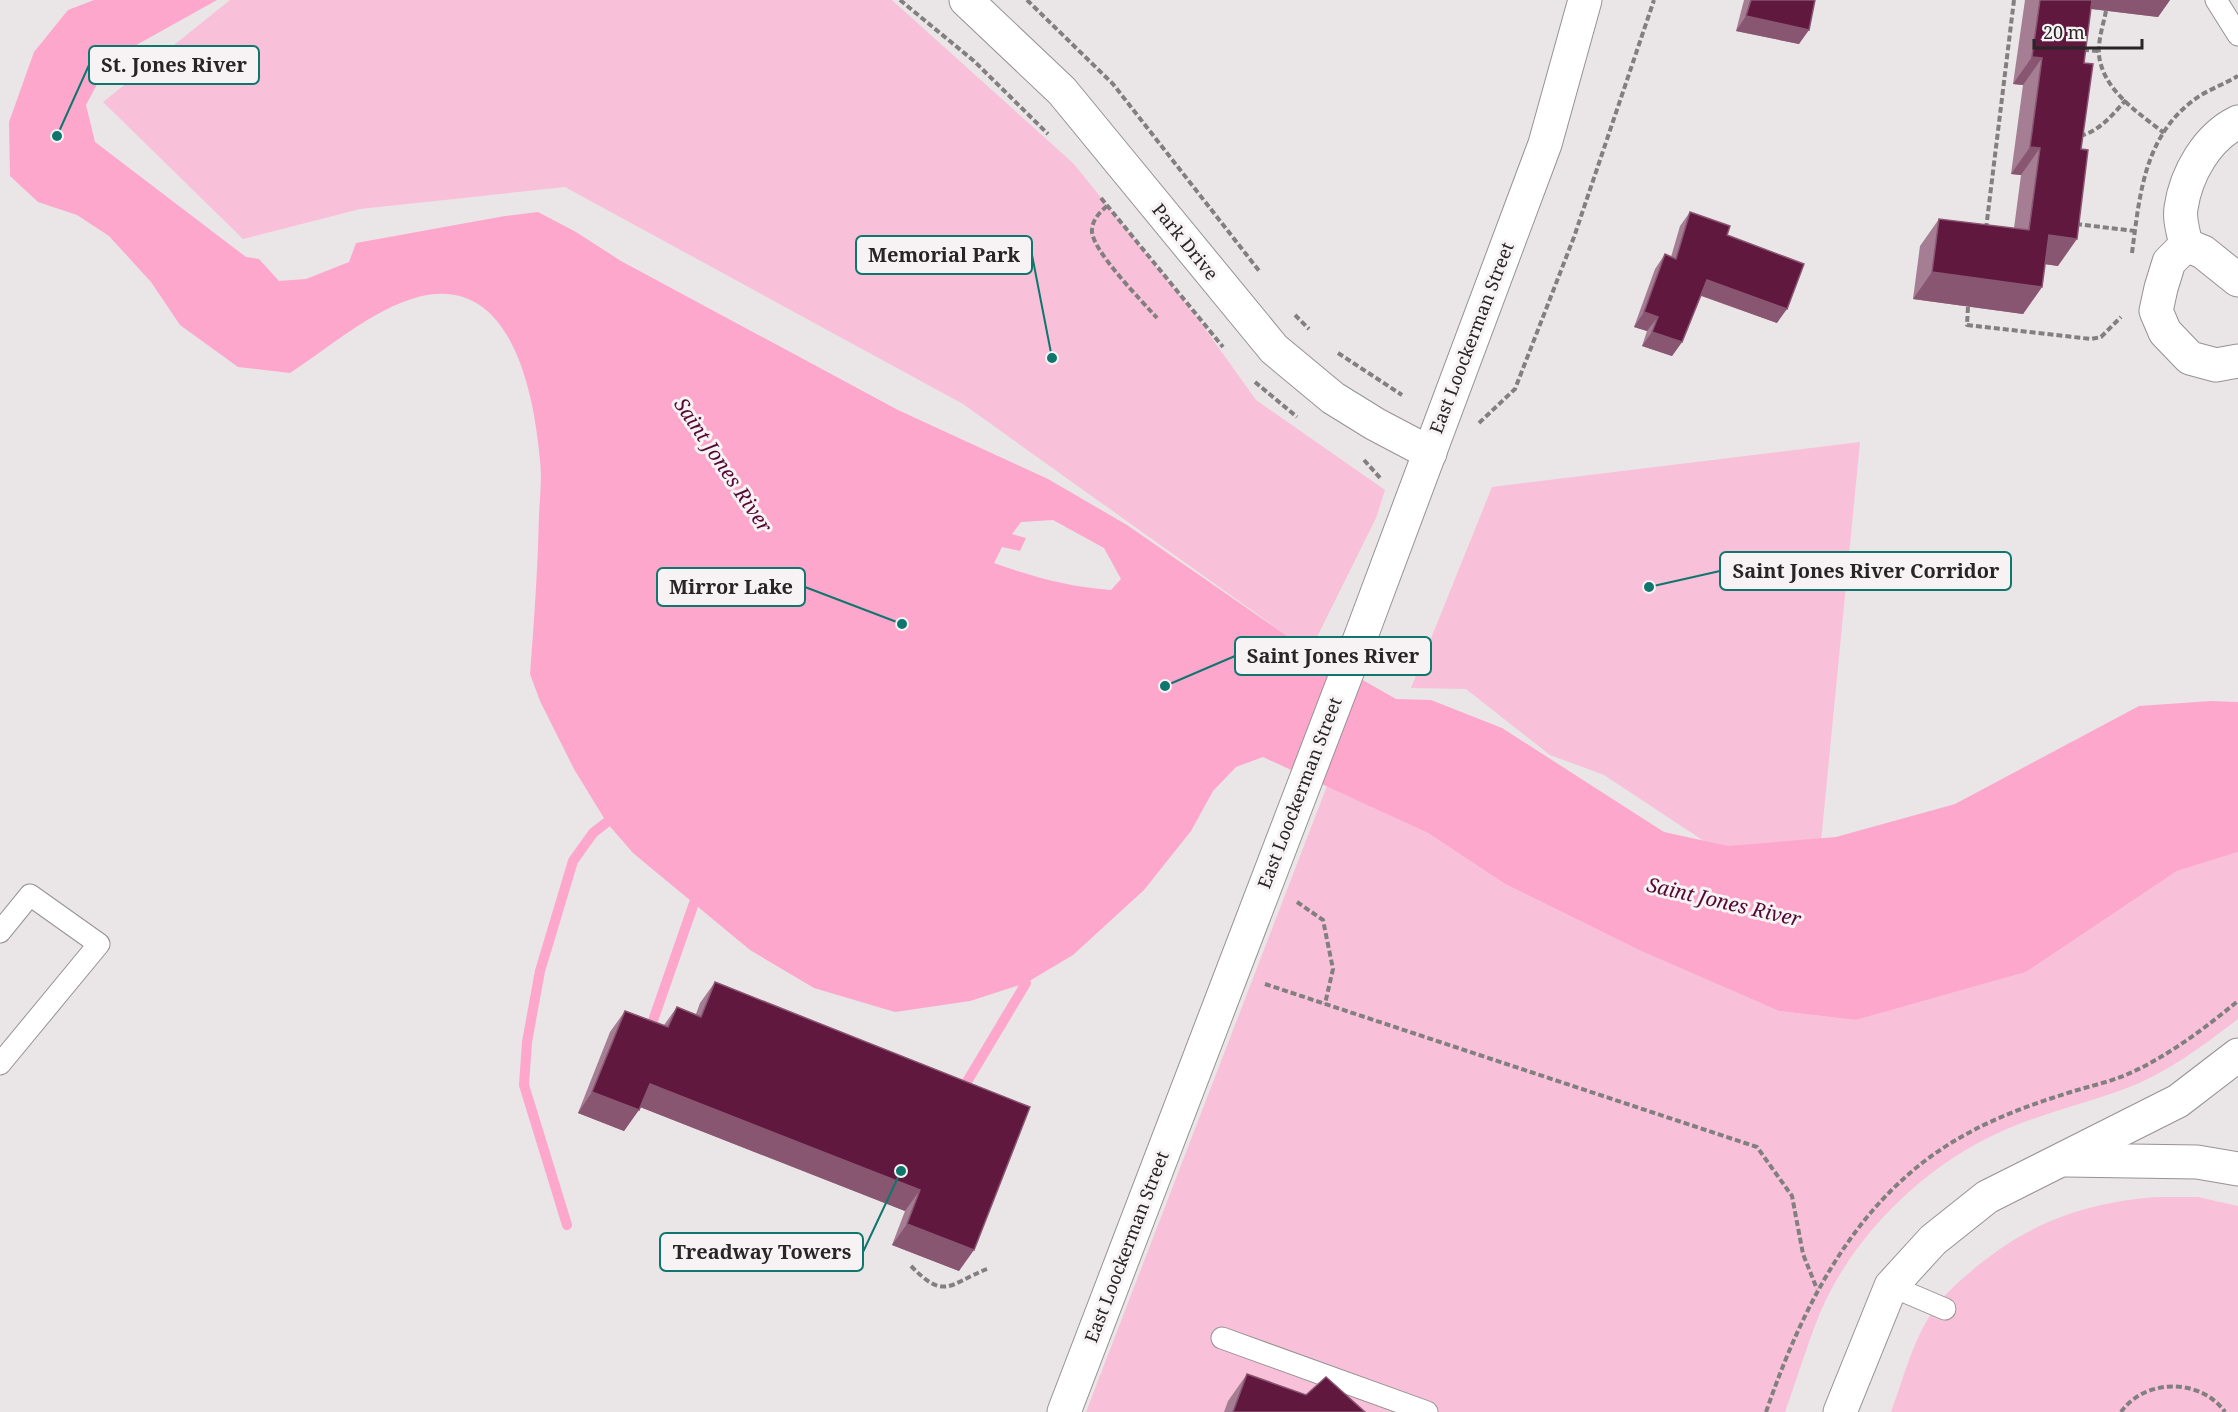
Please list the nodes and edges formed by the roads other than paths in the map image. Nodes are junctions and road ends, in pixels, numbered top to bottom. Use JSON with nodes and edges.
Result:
{"nodes":[{"id":1,"x":966,"y":0,"type":"edge"},
{"id":2,"x":1585,"y":0,"type":"edge"},
{"id":3,"x":2216,"y":0,"type":"edge"},
{"id":4,"x":2238,"y":35,"type":"edge"},
{"id":5,"x":2238,"y":122,"type":"edge"},
{"id":6,"x":2186,"y":245,"type":"junction"},
{"id":7,"x":2238,"y":280,"type":"edge"},
{"id":8,"x":2238,"y":360,"type":"edge"},
{"id":9,"x":1430,"y":453,"type":"junction"},
{"id":10,"x":0,"y":932,"type":"edge"},
{"id":11,"x":2238,"y":1055,"type":"edge"},
{"id":12,"x":0,"y":1064,"type":"edge"},
{"id":13,"x":2064,"y":1160,"type":"junction"},
{"id":14,"x":2238,"y":1169,"type":"edge"},
{"id":15,"x":1891,"y":1286,"type":"junction"},
{"id":16,"x":1945,"y":1309,"type":"dead end"},
{"id":17,"x":1222,"y":1338,"type":"dead end"},
{"id":18,"x":1064,"y":1412,"type":"edge"},
{"id":19,"x":1427,"y":1412,"type":"edge"},
{"id":20,"x":1840,"y":1412,"type":"edge"}],
"edges":[{"from":1,"to":9,"type":"street","name":"Park Drive"},
{"from":2,"to":9,"type":"street","name":"East Loockerman Street"},
{"from":3,"to":4,"type":"lane"},
{"from":5,"to":6,"type":"street"},
{"from":6,"to":7,"type":"street"},
{"from":6,"to":8,"type":"street"},
{"from":9,"to":18,"type":"street","name":"East Loockerman Street"},
{"from":10,"to":12,"type":"lane"},
{"from":11,"to":13,"type":"street"},
{"from":13,"to":14,"type":"street"},
{"from":13,"to":15,"type":"street"},
{"from":15,"to":16,"type":"lane"},
{"from":15,"to":20,"type":"street"},
{"from":17,"to":19,"type":"lane"}]}
